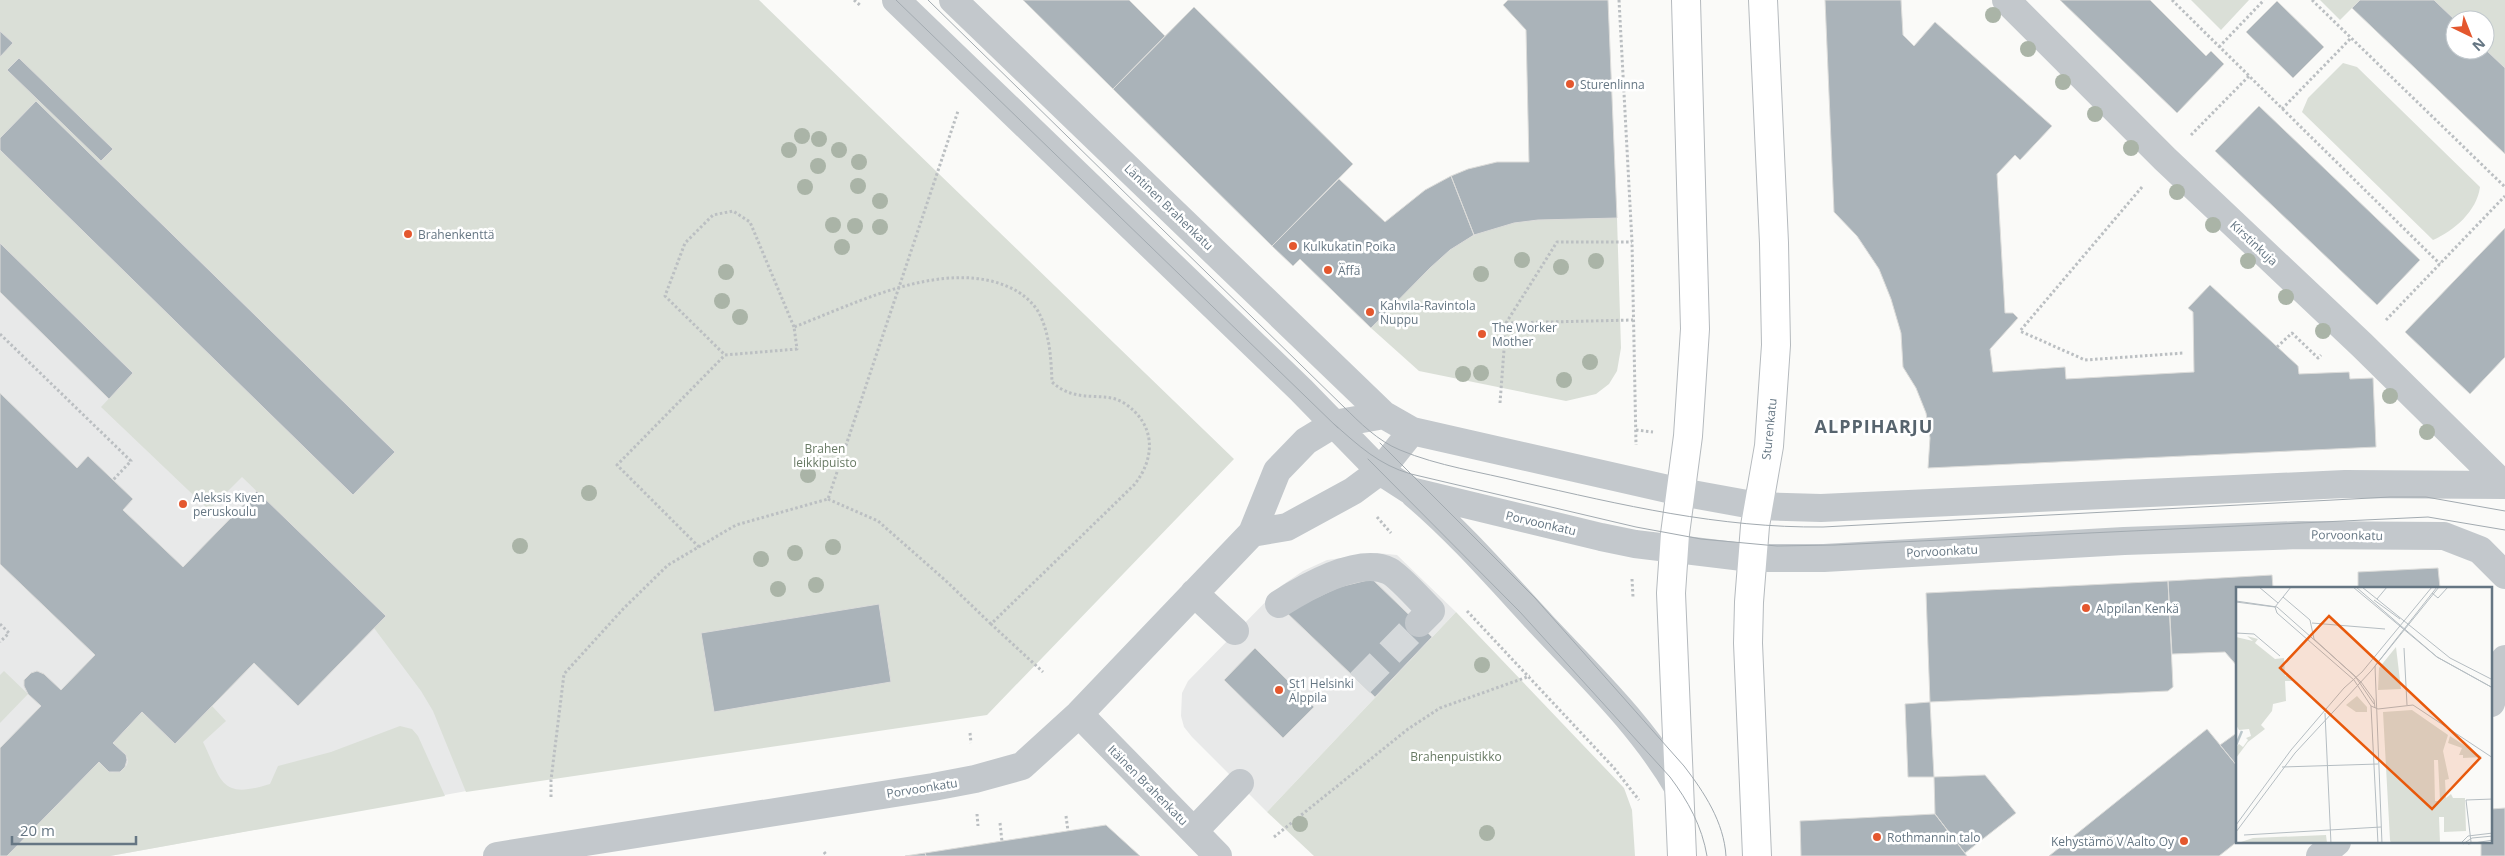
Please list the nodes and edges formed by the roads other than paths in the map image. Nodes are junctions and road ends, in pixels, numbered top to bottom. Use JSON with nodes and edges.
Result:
{"nodes":[{"id":1,"x":896,"y":0,"type":"edge"},
{"id":2,"x":953,"y":0,"type":"edge"},
{"id":3,"x":1686,"y":0,"type":"edge"},
{"id":4,"x":2006,"y":0,"type":"edge"},
{"id":5,"x":1761,"y":5,"type":"edge"},
{"id":6,"x":1384,"y":415,"type":"junction"},
{"id":7,"x":1334,"y":424,"type":"junction"},
{"id":8,"x":1412,"y":431,"type":"junction"},
{"id":9,"x":1380,"y":471,"type":"junction"},
{"id":10,"x":2505,"y":489,"type":"edge"},
{"id":11,"x":1411,"y":492,"type":"junction"},
{"id":12,"x":1681,"y":492,"type":"junction"},
{"id":13,"x":1758,"y":506,"type":"junction"},
{"id":14,"x":1252,"y":533,"type":"junction"},
{"id":15,"x":1674,"y":549,"type":"junction"},
{"id":16,"x":1751,"y":558,"type":"junction"},
{"id":17,"x":2505,"y":574,"type":"edge"},
{"id":18,"x":1194,"y":594,"type":"junction"},
{"id":19,"x":1279,"y":604,"type":"dead end"},
{"id":20,"x":1418,"y":623,"type":"tunnel mouth"},
{"id":21,"x":1235,"y":631,"type":"dead end"},
{"id":22,"x":2505,"y":659,"type":"edge"},
{"id":23,"x":2492,"y":700,"type":"edge"},
{"id":24,"x":1079,"y":714,"type":"junction"},
{"id":25,"x":2505,"y":714,"type":"edge"},
{"id":26,"x":2492,"y":719,"type":"edge"},
{"id":27,"x":1240,"y":783,"type":"dead end"},
{"id":28,"x":1679,"y":789,"type":"junction"},
{"id":29,"x":1194,"y":831,"type":"junction"},
{"id":30,"x":2335,"y":844,"type":"edge"},
{"id":31,"x":497,"y":856,"type":"edge"},
{"id":32,"x":1218,"y":856,"type":"edge"},
{"id":33,"x":1682,"y":856,"type":"edge"},
{"id":34,"x":1757,"y":856,"type":"edge"},
{"id":35,"x":2320,"y":856,"type":"edge"}],
"edges":[{"from":1,"to":7,"type":"street"},
{"from":2,"to":6,"type":"street","name":"Läntinen Brahenkatu"},
{"from":3,"to":12,"type":"main road"},
{"from":4,"to":10,"type":"street","name":"Kirstinkuja"},
{"from":5,"to":13,"type":"main road","name":"Sturenkatu"},
{"from":6,"to":7,"type":"street","name":"Porvoonkatu"},
{"from":6,"to":8,"type":"street"},
{"from":7,"to":9,"type":"street","name":"Porvoonkatu"},
{"from":7,"to":14,"type":"street","name":"Porvoonkatu"},
{"from":8,"to":9,"type":"street"},
{"from":8,"to":12,"type":"street"},
{"from":9,"to":11,"type":"street","name":"Porvoonkatu"},
{"from":9,"to":14,"type":"street"},
{"from":10,"to":13,"type":"street"},
{"from":11,"to":15,"type":"street","name":"Porvoonkatu"},
{"from":11,"to":28,"type":"street"},
{"from":12,"to":13,"type":"street"},
{"from":12,"to":15,"type":"main road"},
{"from":13,"to":16,"type":"main road","name":"Sturenkatu"},
{"from":14,"to":18,"type":"street","name":"Porvoonkatu"},
{"from":15,"to":16,"type":"street","name":"Porvoonkatu"},
{"from":15,"to":28,"type":"main road"},
{"from":16,"to":17,"type":"street","name":"Porvoonkatu"},
{"from":16,"to":34,"type":"main road","name":"Sturenkatu"},
{"from":18,"to":21,"type":"street"},
{"from":18,"to":24,"type":"street","name":"Porvoonkatu"},
{"from":19,"to":20,"type":"street"},
{"from":22,"to":23,"type":"street"},
{"from":24,"to":29,"type":"street","name":"Itäinen Brahenkatu"},
{"from":24,"to":31,"type":"street","name":"Porvoonkatu"},
{"from":25,"to":26,"type":"street"},
{"from":27,"to":29,"type":"street"},
{"from":28,"to":33,"type":"main road"},
{"from":29,"to":32,"type":"street","name":"Itäinen Brahenkatu"},
{"from":30,"to":35,"type":"street"}]}
